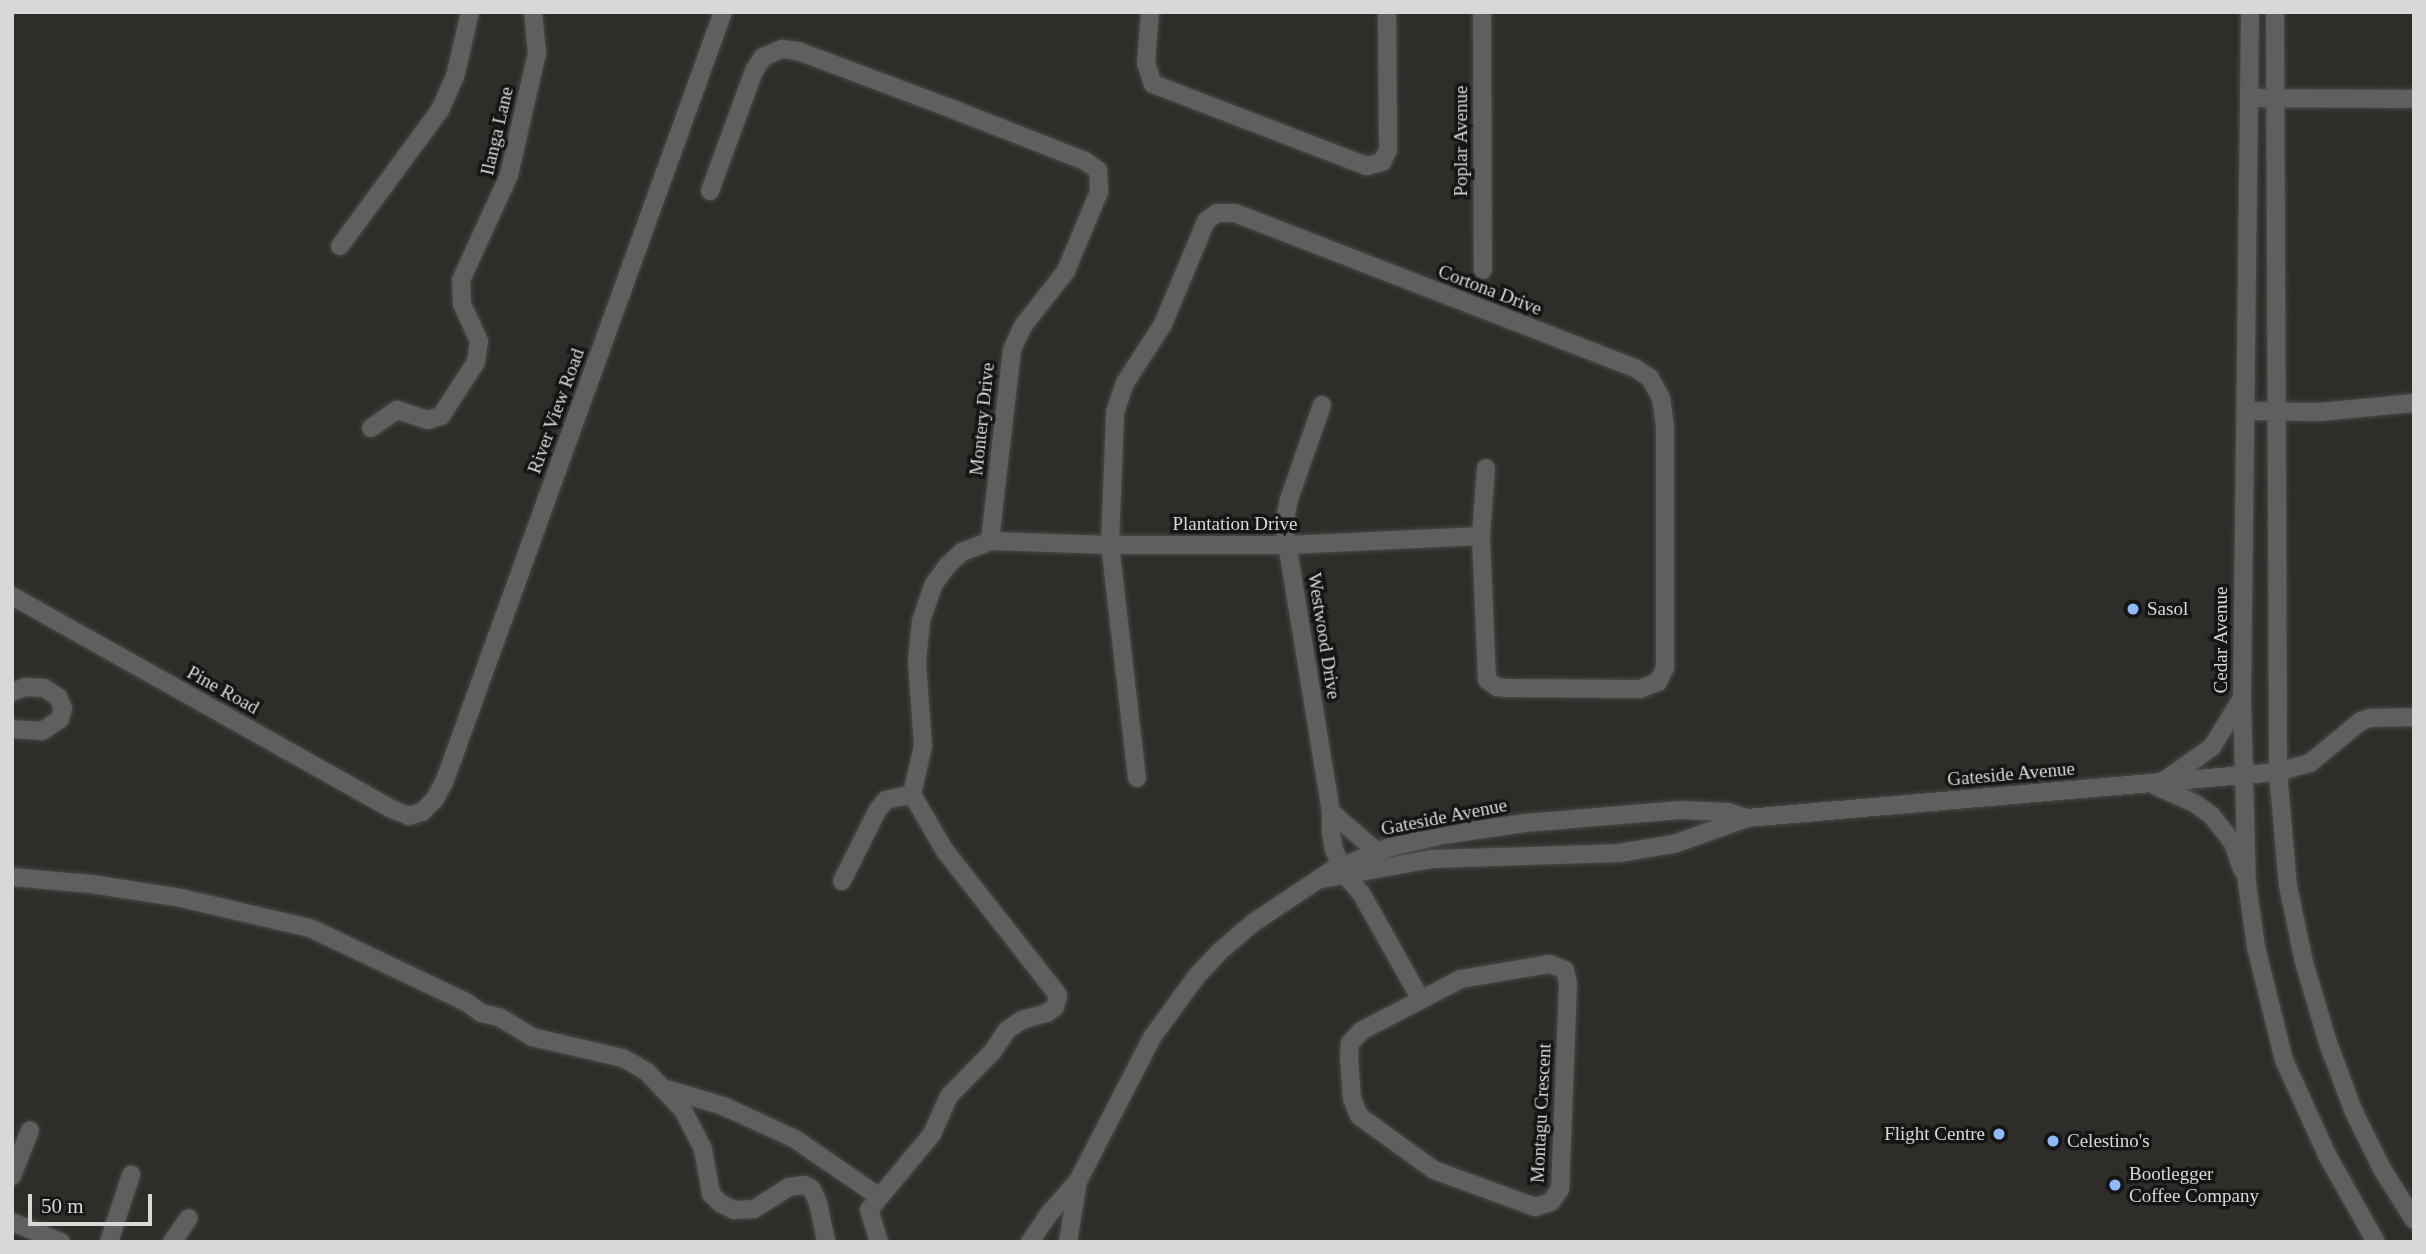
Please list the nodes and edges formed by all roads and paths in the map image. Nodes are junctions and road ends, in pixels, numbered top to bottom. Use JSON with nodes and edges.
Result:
{"nodes":[{"id":1,"x":470,"y":12,"type":"edge"},
{"id":2,"x":533,"y":12,"type":"edge"},
{"id":3,"x":723,"y":12,"type":"edge"},
{"id":4,"x":1150,"y":12,"type":"edge"},
{"id":5,"x":1387,"y":12,"type":"edge"},
{"id":6,"x":1482,"y":12,"type":"edge"},
{"id":7,"x":2250,"y":12,"type":"edge"},
{"id":8,"x":2275,"y":12,"type":"edge"},
{"id":9,"x":2249,"y":98,"type":"junction"},
{"id":10,"x":2274,"y":98,"type":"junction"},
{"id":11,"x":2414,"y":99,"type":"edge"},
{"id":12,"x":710,"y":191,"type":"dead end"},
{"id":13,"x":340,"y":246,"type":"dead end"},
{"id":14,"x":1483,"y":270,"type":"dead end"},
{"id":15,"x":2414,"y":403,"type":"edge"},
{"id":16,"x":1322,"y":405,"type":"dead end"},
{"id":17,"x":2246,"y":411,"type":"junction"},
{"id":18,"x":2274,"y":413,"type":"junction"},
{"id":19,"x":371,"y":428,"type":"dead end"},
{"id":20,"x":1486,"y":468,"type":"dead end"},
{"id":21,"x":1480,"y":536,"type":"junction"},
{"id":22,"x":990,"y":541,"type":"junction"},
{"id":23,"x":1110,"y":545,"type":"junction"},
{"id":24,"x":1288,"y":545,"type":"junction"},
{"id":25,"x":12,"y":596,"type":"edge"},
{"id":26,"x":12,"y":692,"type":"edge"},
{"id":27,"x":2242,"y":697,"type":"junction"},
{"id":28,"x":2414,"y":717,"type":"edge"},
{"id":29,"x":12,"y":729,"type":"edge"},
{"id":30,"x":2278,"y":772,"type":"junction"},
{"id":31,"x":2245,"y":776,"type":"junction"},
{"id":32,"x":1137,"y":778,"type":"dead end"},
{"id":33,"x":2156,"y":784,"type":"junction"},
{"id":34,"x":912,"y":794,"type":"junction"},
{"id":35,"x":1331,"y":812,"type":"junction"},
{"id":36,"x":416,"y":816,"type":"joint"},
{"id":37,"x":1747,"y":818,"type":"junction"},
{"id":38,"x":1376,"y":851,"type":"junction"},
{"id":39,"x":1343,"y":871,"type":"junction"},
{"id":40,"x":12,"y":877,"type":"edge"},
{"id":41,"x":842,"y":881,"type":"dead end"},
{"id":42,"x":2247,"y":883,"type":"junction"},
{"id":43,"x":1420,"y":999,"type":"junction"},
{"id":44,"x":667,"y":1089,"type":"junction"},
{"id":45,"x":30,"y":1130,"type":"dead end"},
{"id":46,"x":131,"y":1175,"type":"dead end"},
{"id":47,"x":12,"y":1176,"type":"edge"},
{"id":48,"x":1078,"y":1181,"type":"junction"},
{"id":49,"x":878,"y":1196,"type":"junction"},
{"id":50,"x":189,"y":1218,"type":"dead end"},
{"id":51,"x":2414,"y":1220,"type":"edge"},
{"id":52,"x":12,"y":1222,"type":"edge"},
{"id":53,"x":61,"y":1242,"type":"edge"},
{"id":54,"x":109,"y":1242,"type":"edge"},
{"id":55,"x":172,"y":1242,"type":"edge"},
{"id":56,"x":826,"y":1242,"type":"edge"},
{"id":57,"x":879,"y":1242,"type":"edge"},
{"id":58,"x":1030,"y":1242,"type":"edge"},
{"id":59,"x":1068,"y":1242,"type":"edge"},
{"id":60,"x":2376,"y":1242,"type":"edge"}],
"edges":[{"from":1,"to":13,"type":"street"},
{"from":2,"to":19,"type":"street","name":"Ilanga Lane"},
{"from":3,"to":36,"type":"street","name":"River View Road"},
{"from":4,"to":5,"type":"street"},
{"from":6,"to":14,"type":"street","name":"Poplar Avenue"},
{"from":7,"to":9,"type":"street","name":"Cedar Avenue"},
{"from":8,"to":10,"type":"street"},
{"from":9,"to":10,"type":"street"},
{"from":9,"to":17,"type":"street","name":"Cedar Avenue"},
{"from":10,"to":11,"type":"street"},
{"from":10,"to":18,"type":"street"},
{"from":12,"to":22,"type":"street","name":"Montery Drive"},
{"from":15,"to":18,"type":"street"},
{"from":16,"to":24,"type":"street","name":"Westwood Drive"},
{"from":17,"to":18,"type":"street"},
{"from":17,"to":27,"type":"street","name":"Cedar Avenue"},
{"from":18,"to":30,"type":"street"},
{"from":20,"to":21,"type":"street","name":"Cortona Drive"},
{"from":21,"to":23,"type":"street","name":"Cortona Drive"},
{"from":21,"to":24,"type":"street","name":"Plantation Drive"},
{"from":22,"to":23,"type":"street","name":"Plantation Drive"},
{"from":22,"to":34,"type":"street"},
{"from":23,"to":24,"type":"street","name":"Plantation Drive"},
{"from":23,"to":32,"type":"street","name":"Cortona Drive"},
{"from":24,"to":35,"type":"street","name":"Westwood Drive"},
{"from":25,"to":36,"type":"street","name":"Pine Road"},
{"from":26,"to":29,"type":"street"},
{"from":27,"to":31,"type":"street","name":"Cedar Avenue"},
{"from":27,"to":33,"type":"street"},
{"from":28,"to":30,"type":"street","name":"Gateside Avenue"},
{"from":30,"to":31,"type":"street","name":"Gateside Avenue"},
{"from":30,"to":51,"type":"street"},
{"from":31,"to":33,"type":"street","name":"Gateside Avenue"},
{"from":31,"to":42,"type":"street","name":"Cedar Avenue"},
{"from":33,"to":37,"type":"street","name":"Gateside Avenue"},
{"from":33,"to":42,"type":"street"},
{"from":34,"to":41,"type":"street"},
{"from":34,"to":49,"type":"street"},
{"from":35,"to":38,"type":"street"},
{"from":35,"to":39,"type":"street","name":"Westwood Drive"},
{"from":37,"to":38,"type":"street","name":"Gateside Avenue"},
{"from":37,"to":39,"type":"street","name":"Gateside Avenue"},
{"from":38,"to":39,"type":"street","name":"Gateside Avenue"},
{"from":39,"to":43,"type":"street"},
{"from":39,"to":48,"type":"street","name":"Gateside Avenue"},
{"from":40,"to":44,"type":"street"},
{"from":42,"to":60,"type":"street","name":"Cedar Avenue"},
{"from":43,"to":43,"type":"street","name":"Montagu Crescent"},
{"from":44,"to":49,"type":"street"},
{"from":44,"to":56,"type":"street"},
{"from":45,"to":47,"type":"street"},
{"from":46,"to":54,"type":"street"},
{"from":48,"to":58,"type":"street","name":"Gateside Avenue"},
{"from":48,"to":59,"type":"street","name":"Gateside Avenue"},
{"from":49,"to":57,"type":"street"},
{"from":50,"to":55,"type":"street"},
{"from":52,"to":53,"type":"street"}]}
